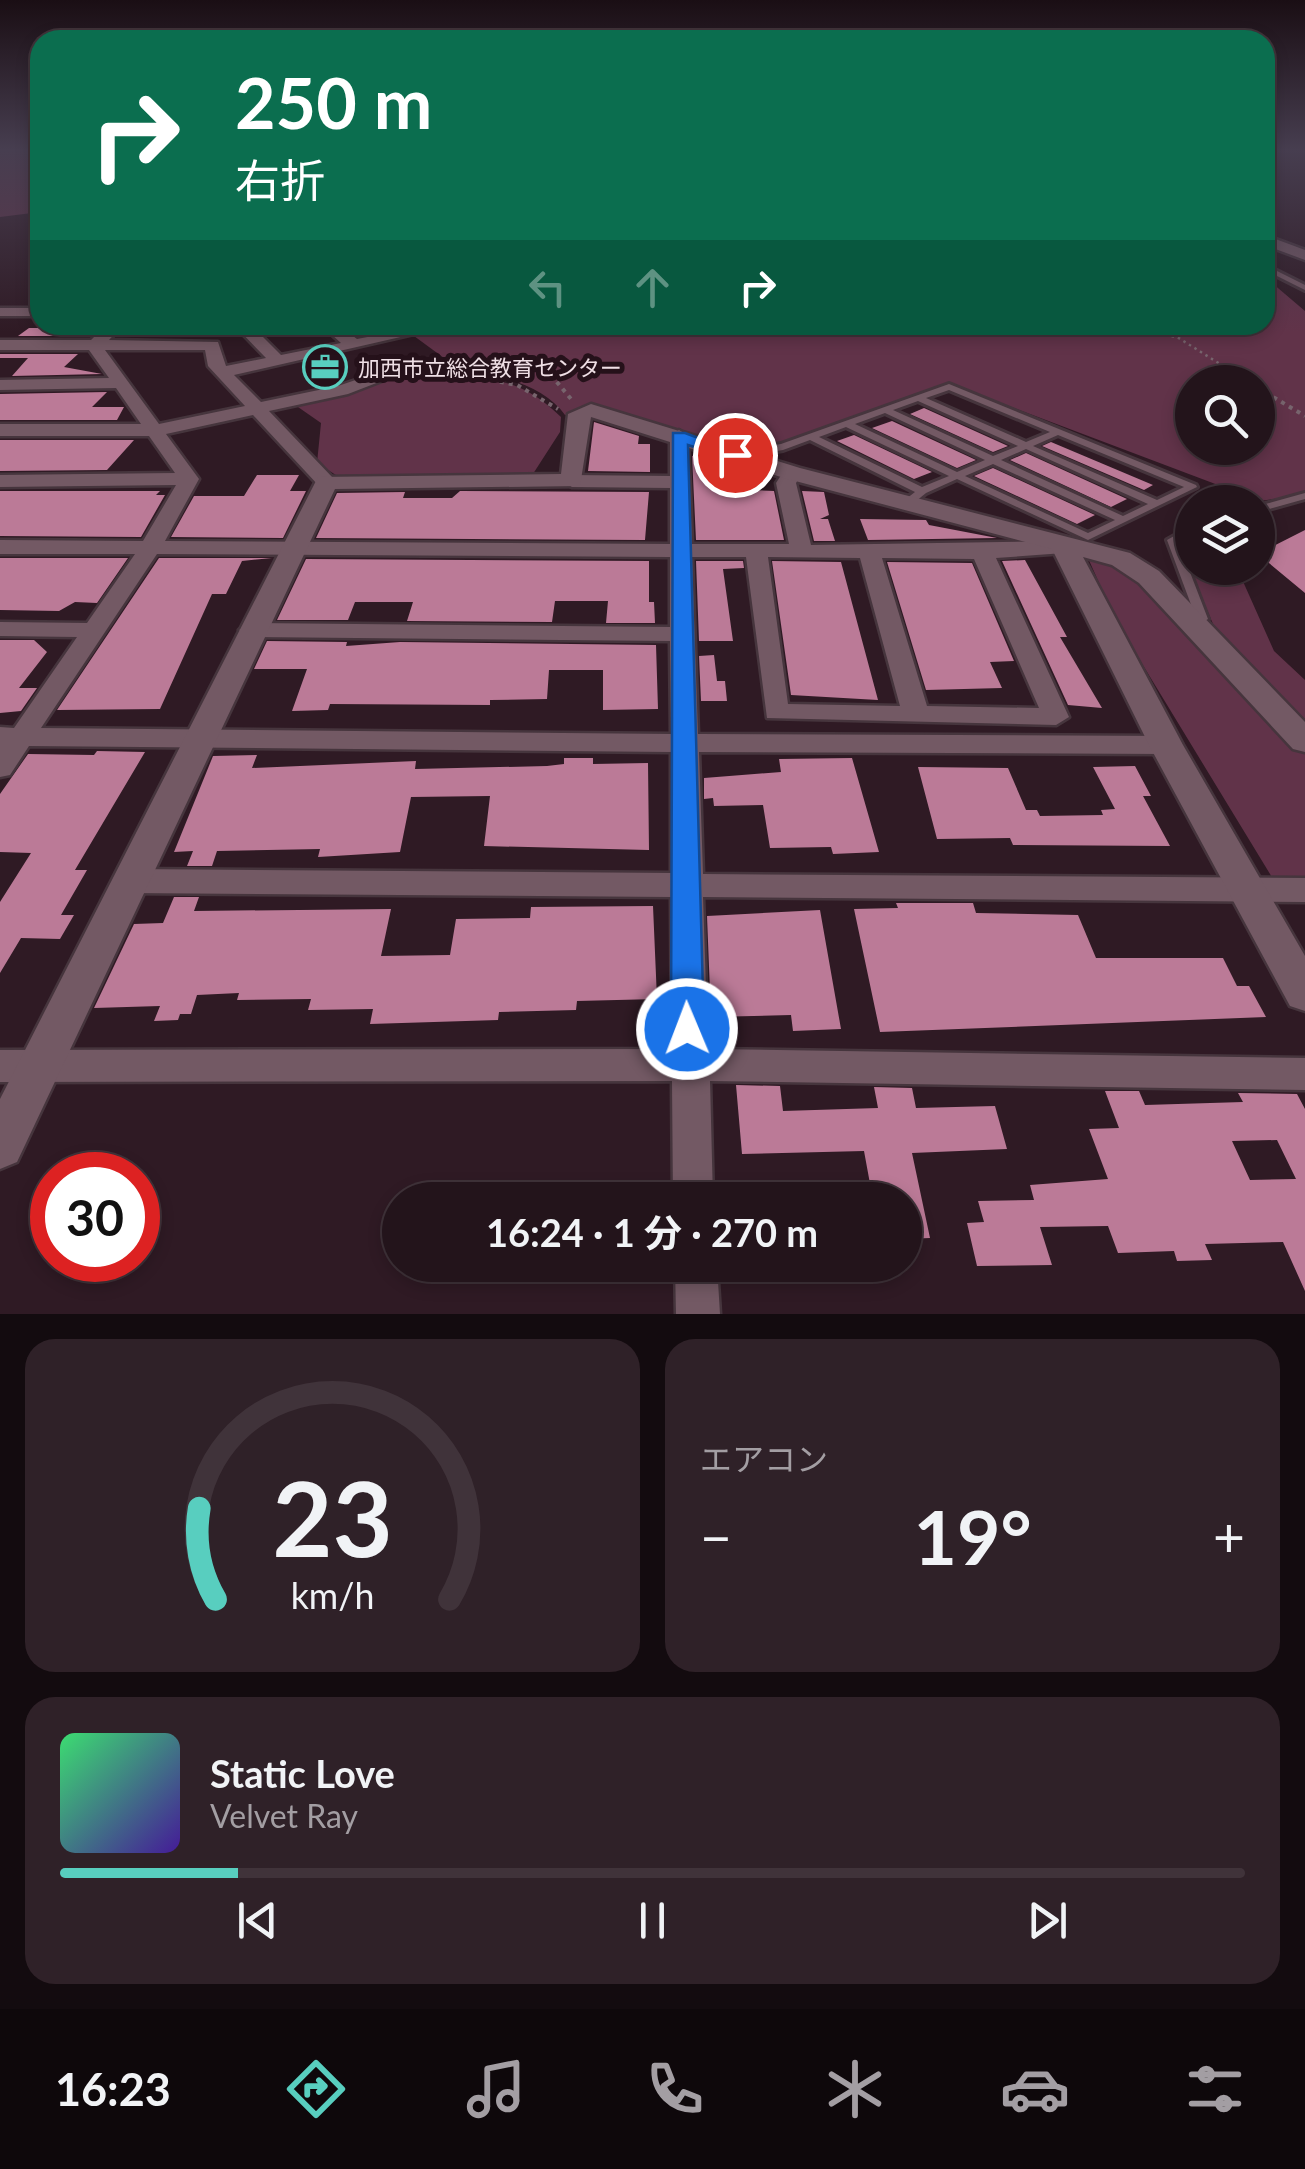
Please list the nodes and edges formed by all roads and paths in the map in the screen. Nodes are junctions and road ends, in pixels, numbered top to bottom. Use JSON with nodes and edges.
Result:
{"nodes":[{"id":1,"x":1275,"y":244,"type":"edge"},
{"id":2,"x":1305,"y":255,"type":"edge"},
{"id":3,"x":1275,"y":272,"type":"edge"},
{"id":4,"x":1305,"y":288,"type":"edge"},
{"id":5,"x":24,"y":295,"type":"dead end"},
{"id":6,"x":1,"y":312,"type":"edge"},
{"id":7,"x":30,"y":312,"type":"edge"},
{"id":8,"x":105,"y":335,"type":"edge"},
{"id":9,"x":252,"y":335,"type":"edge"},
{"id":10,"x":342,"y":335,"type":"edge"},
{"id":11,"x":401,"y":335,"type":"edge"},
{"id":12,"x":1164,"y":335,"type":"edge"},
{"id":13,"x":0,"y":345,"type":"edge"},
{"id":14,"x":354,"y":345,"type":"junction"},
{"id":15,"x":94,"y":346,"type":"junction"},
{"id":16,"x":278,"y":361,"type":"junction"},
{"id":17,"x":1222,"y":365,"type":"edge"},
{"id":18,"x":424,"y":366,"type":"joint"},
{"id":19,"x":224,"y":372,"type":"junction"},
{"id":20,"x":550,"y":375,"type":"dead end"},
{"id":21,"x":121,"y":383,"type":"junction"},
{"id":22,"x":0,"y":385,"type":"edge"},
{"id":23,"x":918,"y":398,"type":"junction"},
{"id":24,"x":1275,"y":398,"type":"edge"},
{"id":25,"x":260,"y":409,"type":"junction"},
{"id":26,"x":592,"y":410,"type":"junction"},
{"id":27,"x":885,"y":410,"type":"junction"},
{"id":28,"x":1305,"y":416,"type":"edge"},
{"id":29,"x":565,"y":418,"type":"dead end"},
{"id":30,"x":847,"y":424,"type":"junction"},
{"id":31,"x":0,"y":430,"type":"edge"},
{"id":32,"x":156,"y":430,"type":"junction"},
{"id":33,"x":1057,"y":432,"type":"junction"},
{"id":34,"x":679,"y":436,"type":"junction"},
{"id":35,"x":812,"y":437,"type":"junction"},
{"id":36,"x":1024,"y":446,"type":"junction"},
{"id":37,"x":735,"y":455,"type":"junction"},
{"id":38,"x":993,"y":461,"type":"junction"},
{"id":39,"x":792,"y":474,"type":"junction"},
{"id":40,"x":955,"y":476,"type":"junction"},
{"id":41,"x":189,"y":480,"type":"junction"},
{"id":42,"x":0,"y":481,"type":"edge"},
{"id":43,"x":572,"y":481,"type":"junction"},
{"id":44,"x":326,"y":482,"type":"junction"},
{"id":45,"x":678,"y":482,"type":"junction"},
{"id":46,"x":1305,"y":496,"type":"edge"},
{"id":47,"x":914,"y":497,"type":"junction"},
{"id":48,"x":1158,"y":504,"type":"junction"},
{"id":49,"x":1275,"y":504,"type":"edge"},
{"id":50,"x":1123,"y":520,"type":"junction"},
{"id":51,"x":1064,"y":546,"type":"junction"},
{"id":52,"x":0,"y":547,"type":"edge"},
{"id":53,"x":151,"y":547,"type":"junction"},
{"id":54,"x":291,"y":547,"type":"junction"},
{"id":55,"x":682,"y":548,"type":"junction"},
{"id":56,"x":756,"y":550,"type":"junction"},
{"id":57,"x":801,"y":550,"type":"junction"},
{"id":58,"x":869,"y":550,"type":"junction"},
{"id":59,"x":982,"y":552,"type":"junction"},
{"id":60,"x":1189,"y":585,"type":"edge"},
{"id":61,"x":1191,"y":624,"type":"junction"},
{"id":62,"x":0,"y":630,"type":"edge"},
{"id":63,"x":91,"y":630,"type":"junction"},
{"id":64,"x":251,"y":630,"type":"junction"},
{"id":65,"x":680,"y":634,"type":"junction"},
{"id":66,"x":916,"y":714,"type":"junction"},
{"id":67,"x":11,"y":736,"type":"edge"},
{"id":68,"x":197,"y":741,"type":"junction"},
{"id":69,"x":683,"y":741,"type":"junction"},
{"id":70,"x":1305,"y":741,"type":"edge"},
{"id":71,"x":1166,"y":745,"type":"junction"},
{"id":72,"x":0,"y":768,"type":"edge"},
{"id":73,"x":129,"y":881,"type":"junction"},
{"id":74,"x":684,"y":886,"type":"junction"},
{"id":75,"x":1249,"y":890,"type":"junction"},
{"id":76,"x":1305,"y":890,"type":"edge"},
{"id":77,"x":1305,"y":994,"type":"edge"},
{"id":78,"x":688,"y":1065,"type":"junction"},
{"id":79,"x":0,"y":1066,"type":"edge"},
{"id":80,"x":38,"y":1067,"type":"junction"},
{"id":81,"x":1305,"y":1074,"type":"edge"},
{"id":82,"x":0,"y":1147,"type":"edge"},
{"id":83,"x":692,"y":1182,"type":"edge"},
{"id":84,"x":697,"y":1282,"type":"edge"},
{"id":85,"x":698,"y":1314,"type":"edge"}],
"edges":[{"from":1,"to":2,"type":"street"},
{"from":3,"to":4,"type":"lane"},
{"from":5,"to":6,"type":"street"},
{"from":6,"to":7,"type":"street"},
{"from":8,"to":15,"type":"street"},
{"from":9,"to":16,"type":"street"},
{"from":10,"to":14,"type":"street"},
{"from":11,"to":14,"type":"street"},
{"from":12,"to":17,"type":"path"},
{"from":13,"to":15,"type":"street"},
{"from":14,"to":16,"type":"street"},
{"from":15,"to":19,"type":"street"},
{"from":15,"to":21,"type":"street"},
{"from":16,"to":19,"type":"street"},
{"from":18,"to":25,"type":"street"},
{"from":18,"to":29,"type":"path"},
{"from":19,"to":25,"type":"street"},
{"from":20,"to":26,"type":"path"},
{"from":21,"to":22,"type":"street"},
{"from":21,"to":32,"type":"street"},
{"from":23,"to":27,"type":"lane"},
{"from":23,"to":33,"type":"lane"},
{"from":23,"to":36,"type":"lane"},
{"from":24,"to":28,"type":"path"},
{"from":25,"to":32,"type":"street"},
{"from":25,"to":44,"type":"street"},
{"from":26,"to":34,"type":"street"},
{"from":26,"to":43,"type":"street"},
{"from":27,"to":30,"type":"lane"},
{"from":27,"to":38,"type":"lane"},
{"from":30,"to":35,"type":"lane"},
{"from":30,"to":40,"type":"lane"},
{"from":31,"to":32,"type":"street"},
{"from":32,"to":41,"type":"street"},
{"from":33,"to":36,"type":"lane"},
{"from":33,"to":48,"type":"lane"},
{"from":34,"to":37,"type":"street"},
{"from":34,"to":45,"type":"street"},
{"from":35,"to":37,"type":"lane"},
{"from":35,"to":47,"type":"lane"},
{"from":36,"to":38,"type":"lane"},
{"from":36,"to":48,"type":"lane"},
{"from":37,"to":39,"type":"street"},
{"from":38,"to":40,"type":"lane"},
{"from":38,"to":50,"type":"lane"},
{"from":39,"to":47,"type":"street"},
{"from":39,"to":57,"type":"street"},
{"from":40,"to":47,"type":"lane"},
{"from":40,"to":50,"type":"lane"},
{"from":41,"to":42,"type":"street"},
{"from":41,"to":53,"type":"street"},
{"from":43,"to":44,"type":"street"},
{"from":43,"to":45,"type":"street"},
{"from":44,"to":54,"type":"street"},
{"from":45,"to":55,"type":"street"},
{"from":46,"to":49,"type":"lane"},
{"from":47,"to":51,"type":"street"},
{"from":48,"to":50,"type":"lane"},
{"from":51,"to":59,"type":"street"},
{"from":51,"to":61,"type":"street"},
{"from":51,"to":71,"type":"street"},
{"from":52,"to":53,"type":"street"},
{"from":53,"to":54,"type":"street"},
{"from":53,"to":63,"type":"street"},
{"from":54,"to":55,"type":"street"},
{"from":54,"to":64,"type":"street"},
{"from":55,"to":56,"type":"street"},
{"from":55,"to":65,"type":"street"},
{"from":56,"to":57,"type":"street"},
{"from":56,"to":66,"type":"street"},
{"from":57,"to":58,"type":"street"},
{"from":58,"to":59,"type":"street"},
{"from":58,"to":66,"type":"street"},
{"from":59,"to":66,"type":"street"},
{"from":60,"to":61,"type":"lane"},
{"from":61,"to":70,"type":"street"},
{"from":62,"to":63,"type":"street"},
{"from":63,"to":67,"type":"street"},
{"from":64,"to":65,"type":"street"},
{"from":64,"to":68,"type":"street"},
{"from":65,"to":69,"type":"street"},
{"from":67,"to":68,"type":"street"},
{"from":67,"to":72,"type":"street"},
{"from":68,"to":69,"type":"street"},
{"from":68,"to":73,"type":"street"},
{"from":69,"to":71,"type":"street"},
{"from":69,"to":74,"type":"street"},
{"from":71,"to":75,"type":"street"},
{"from":73,"to":74,"type":"street"},
{"from":73,"to":80,"type":"street"},
{"from":74,"to":75,"type":"street"},
{"from":74,"to":78,"type":"street"},
{"from":75,"to":76,"type":"street"},
{"from":75,"to":77,"type":"street"},
{"from":78,"to":80,"type":"street"},
{"from":78,"to":81,"type":"street"},
{"from":78,"to":83,"type":"street"},
{"from":79,"to":80,"type":"street"},
{"from":80,"to":82,"type":"street"},
{"from":84,"to":85,"type":"street"}]}
